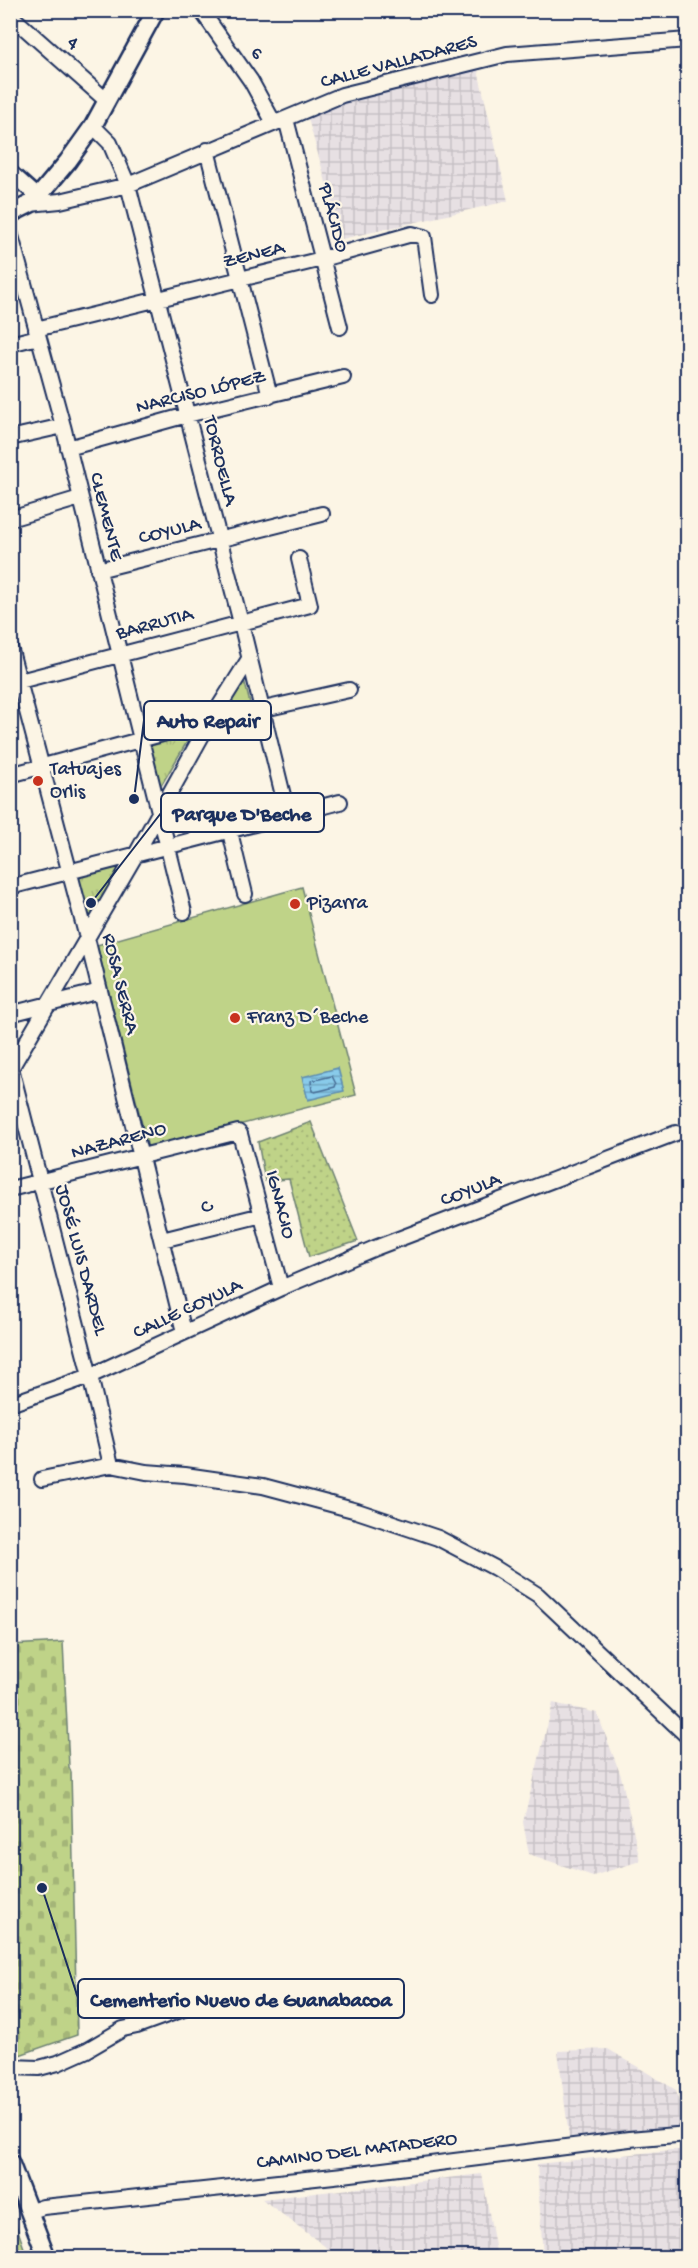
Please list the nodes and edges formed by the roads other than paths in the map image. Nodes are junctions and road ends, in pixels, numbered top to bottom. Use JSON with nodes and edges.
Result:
{"nodes":[{"id":1,"x":156,"y":10,"type":"edge"},
{"id":2,"x":201,"y":10,"type":"edge"},
{"id":3,"x":10,"y":15,"type":"edge"},
{"id":4,"x":687,"y":40,"type":"edge"},
{"id":5,"x":107,"y":101,"type":"junction"},
{"id":6,"x":280,"y":121,"type":"junction"},
{"id":7,"x":93,"y":126,"type":"junction"},
{"id":8,"x":207,"y":150,"type":"junction"},
{"id":9,"x":10,"y":172,"type":"edge"},
{"id":10,"x":128,"y":184,"type":"junction"},
{"id":11,"x":34,"y":200,"type":"junction"},
{"id":12,"x":10,"y":214,"type":"edge"},
{"id":13,"x":10,"y":232,"type":"edge"},
{"id":14,"x":322,"y":259,"type":"junction"},
{"id":15,"x":240,"y":280,"type":"junction"},
{"id":16,"x":432,"y":295,"type":"dead end"},
{"id":17,"x":158,"y":299,"type":"junction"},
{"id":18,"x":340,"y":327,"type":"dead end"},
{"id":19,"x":37,"y":333,"type":"junction"},
{"id":20,"x":10,"y":344,"type":"edge"},
{"id":21,"x":343,"y":377,"type":"dead end"},
{"id":22,"x":270,"y":396,"type":"junction"},
{"id":23,"x":187,"y":416,"type":"junction"},
{"id":24,"x":63,"y":426,"type":"junction"},
{"id":25,"x":10,"y":438,"type":"edge"},
{"id":26,"x":68,"y":448,"type":"junction"},
{"id":27,"x":80,"y":498,"type":"junction"},
{"id":28,"x":322,"y":514,"type":"dead end"},
{"id":29,"x":10,"y":519,"type":"edge"},
{"id":30,"x":219,"y":540,"type":"junction"},
{"id":31,"x":299,"y":559,"type":"dead end"},
{"id":32,"x":98,"y":570,"type":"junction"},
{"id":33,"x":241,"y":623,"type":"junction"},
{"id":34,"x":10,"y":646,"type":"edge"},
{"id":35,"x":119,"y":655,"type":"junction"},
{"id":36,"x":249,"y":659,"type":"junction"},
{"id":37,"x":15,"y":682,"type":"edge"},
{"id":38,"x":349,"y":690,"type":"dead end"},
{"id":39,"x":261,"y":710,"type":"junction"},
{"id":40,"x":210,"y":721,"type":"junction"},
{"id":41,"x":140,"y":740,"type":"junction"},
{"id":42,"x":42,"y":768,"type":"junction"},
{"id":43,"x":10,"y":775,"type":"edge"},
{"id":44,"x":340,"y":802,"type":"dead end"},
{"id":45,"x":158,"y":812,"type":"junction"},
{"id":46,"x":288,"y":816,"type":"junction"},
{"id":47,"x":230,"y":832,"type":"junction"},
{"id":48,"x":167,"y":848,"type":"junction"},
{"id":49,"x":135,"y":856,"type":"junction"},
{"id":50,"x":70,"y":872,"type":"junction"},
{"id":51,"x":10,"y":887,"type":"edge"},
{"id":52,"x":245,"y":894,"type":"dead end"},
{"id":53,"x":184,"y":912,"type":"dead end"},
{"id":54,"x":87,"y":938,"type":"junction"},
{"id":55,"x":100,"y":991,"type":"junction"},
{"id":56,"x":49,"y":1005,"type":"junction"},
{"id":57,"x":10,"y":1014,"type":"edge"},
{"id":58,"x":11,"y":1068,"type":"edge"},
{"id":59,"x":238,"y":1132,"type":"joint"},
{"id":60,"x":676,"y":1132,"type":"dead end"},
{"id":61,"x":141,"y":1156,"type":"junction"},
{"id":62,"x":40,"y":1182,"type":"junction"},
{"id":63,"x":10,"y":1190,"type":"edge"},
{"id":64,"x":262,"y":1215,"type":"junction"},
{"id":65,"x":162,"y":1240,"type":"junction"},
{"id":66,"x":281,"y":1288,"type":"junction"},
{"id":67,"x":184,"y":1332,"type":"junction"},
{"id":68,"x":90,"y":1376,"type":"junction"},
{"id":69,"x":10,"y":1404,"type":"edge"},
{"id":70,"x":111,"y":1465,"type":"junction"},
{"id":71,"x":42,"y":1479,"type":"dead end"},
{"id":72,"x":687,"y":1737,"type":"edge"},
{"id":73,"x":214,"y":2006,"type":"dead end"},
{"id":74,"x":10,"y":2067,"type":"edge"},
{"id":75,"x":687,"y":2134,"type":"edge"},
{"id":76,"x":10,"y":2162,"type":"edge"},
{"id":77,"x":31,"y":2211,"type":"junction"},
{"id":78,"x":47,"y":2258,"type":"edge"}],
"edges":[{"from":1,"to":5,"type":"main road"},
{"from":2,"to":6,"type":"street","name":"6"},
{"from":3,"to":5,"type":"street","name":"4"},
{"from":4,"to":6,"type":"street","name":"CALLE VALLADARES"},
{"from":5,"to":7,"type":"main road"},
{"from":6,"to":8,"type":"street","name":"CALLE VALLADARES"},
{"from":6,"to":14,"type":"street","name":"PLÁCIDO"},
{"from":7,"to":10,"type":"street","name":"TORROELLA"},
{"from":7,"to":11,"type":"main road"},
{"from":8,"to":10,"type":"street","name":"CALLE VALLADARES"},
{"from":8,"to":15,"type":"street"},
{"from":9,"to":11,"type":"street"},
{"from":10,"to":11,"type":"street","name":"CALLE VALLADARES"},
{"from":10,"to":17,"type":"street","name":"TORROELLA"},
{"from":11,"to":12,"type":"main road"},
{"from":13,"to":19,"type":"street","name":"CLEMENTE"},
{"from":14,"to":15,"type":"street","name":"ZENEA"},
{"from":14,"to":16,"type":"street","name":"ZENEA"},
{"from":14,"to":18,"type":"street","name":"PLÁCIDO"},
{"from":15,"to":17,"type":"street","name":"ZENEA"},
{"from":15,"to":22,"type":"street"},
{"from":17,"to":19,"type":"street","name":"ZENEA"},
{"from":17,"to":23,"type":"street","name":"TORROELLA"},
{"from":19,"to":20,"type":"street","name":"ZENEA"},
{"from":19,"to":24,"type":"street","name":"CLEMENTE"},
{"from":21,"to":22,"type":"street","name":"NARCISO LÓPEZ"},
{"from":22,"to":23,"type":"street","name":"NARCISO LÓPEZ"},
{"from":23,"to":26,"type":"street","name":"NARCISO LÓPEZ"},
{"from":23,"to":30,"type":"street","name":"TORROELLA"},
{"from":24,"to":25,"type":"street"},
{"from":24,"to":26,"type":"street","name":"CLEMENTE"},
{"from":26,"to":27,"type":"street","name":"CLEMENTE"},
{"from":27,"to":29,"type":"street"},
{"from":27,"to":32,"type":"street","name":"CLEMENTE"},
{"from":28,"to":30,"type":"street","name":"COYULA"},
{"from":30,"to":32,"type":"street","name":"COYULA"},
{"from":30,"to":33,"type":"street","name":"TORROELLA"},
{"from":31,"to":33,"type":"street","name":"BARRUTIA"},
{"from":32,"to":35,"type":"street","name":"CLEMENTE"},
{"from":33,"to":35,"type":"street","name":"BARRUTIA"},
{"from":33,"to":36,"type":"street","name":"TORROELLA"},
{"from":34,"to":37,"type":"street","name":"ROSA SERRA"},
{"from":35,"to":37,"type":"street","name":"BARRUTIA"},
{"from":35,"to":41,"type":"street","name":"CLEMENTE"},
{"from":36,"to":39,"type":"street","name":"TORROELLA"},
{"from":36,"to":40,"type":"street"},
{"from":37,"to":42,"type":"street","name":"ROSA SERRA"},
{"from":38,"to":39,"type":"street"},
{"from":39,"to":40,"type":"street"},
{"from":39,"to":46,"type":"street","name":"TORROELLA"},
{"from":40,"to":41,"type":"street"},
{"from":40,"to":45,"type":"street"},
{"from":41,"to":42,"type":"street"},
{"from":41,"to":45,"type":"street","name":"CLEMENTE"},
{"from":42,"to":43,"type":"street"},
{"from":42,"to":50,"type":"street","name":"ROSA SERRA"},
{"from":44,"to":46,"type":"street"},
{"from":45,"to":48,"type":"street","name":"CLEMENTE"},
{"from":45,"to":49,"type":"street"},
{"from":46,"to":47,"type":"street"},
{"from":47,"to":48,"type":"street"},
{"from":47,"to":52,"type":"street"},
{"from":48,"to":49,"type":"street"},
{"from":48,"to":53,"type":"street","name":"CLEMENTE"},
{"from":49,"to":50,"type":"street"},
{"from":49,"to":54,"type":"street"},
{"from":50,"to":51,"type":"street"},
{"from":50,"to":54,"type":"street","name":"ROSA SERRA"},
{"from":54,"to":55,"type":"street","name":"ROSA SERRA"},
{"from":54,"to":56,"type":"street"},
{"from":55,"to":56,"type":"street"},
{"from":55,"to":61,"type":"street","name":"ROSA SERRA"},
{"from":56,"to":57,"type":"street"},
{"from":56,"to":58,"type":"street"},
{"from":58,"to":62,"type":"street","name":"JOSÉ LUIS DARDEL"},
{"from":59,"to":61,"type":"street","name":"NAZARENO"},
{"from":59,"to":64,"type":"street","name":"IGNACIO"},
{"from":60,"to":66,"type":"street","name":"COYULA"},
{"from":61,"to":62,"type":"street","name":"NAZARENO"},
{"from":61,"to":65,"type":"street","name":"ROSA SERRA"},
{"from":62,"to":63,"type":"street","name":"NAZARENO"},
{"from":62,"to":68,"type":"street","name":"JOSÉ LUIS DARDEL"},
{"from":64,"to":65,"type":"street","name":"C"},
{"from":64,"to":66,"type":"street","name":"IGNACIO"},
{"from":65,"to":67,"type":"street","name":"ROSA SERRA"},
{"from":66,"to":67,"type":"street","name":"CALLE COYULA"},
{"from":67,"to":68,"type":"street","name":"CALLE COYULA"},
{"from":68,"to":69,"type":"street","name":"CALLE COYULA"},
{"from":68,"to":70,"type":"street","name":"JOSÉ LUIS DARDEL"},
{"from":70,"to":71,"type":"street"},
{"from":70,"to":72,"type":"street"},
{"from":73,"to":74,"type":"street"},
{"from":75,"to":77,"type":"street","name":"CAMINO DEL MATADERO"},
{"from":76,"to":77,"type":"main road"},
{"from":77,"to":78,"type":"main road"}]}
